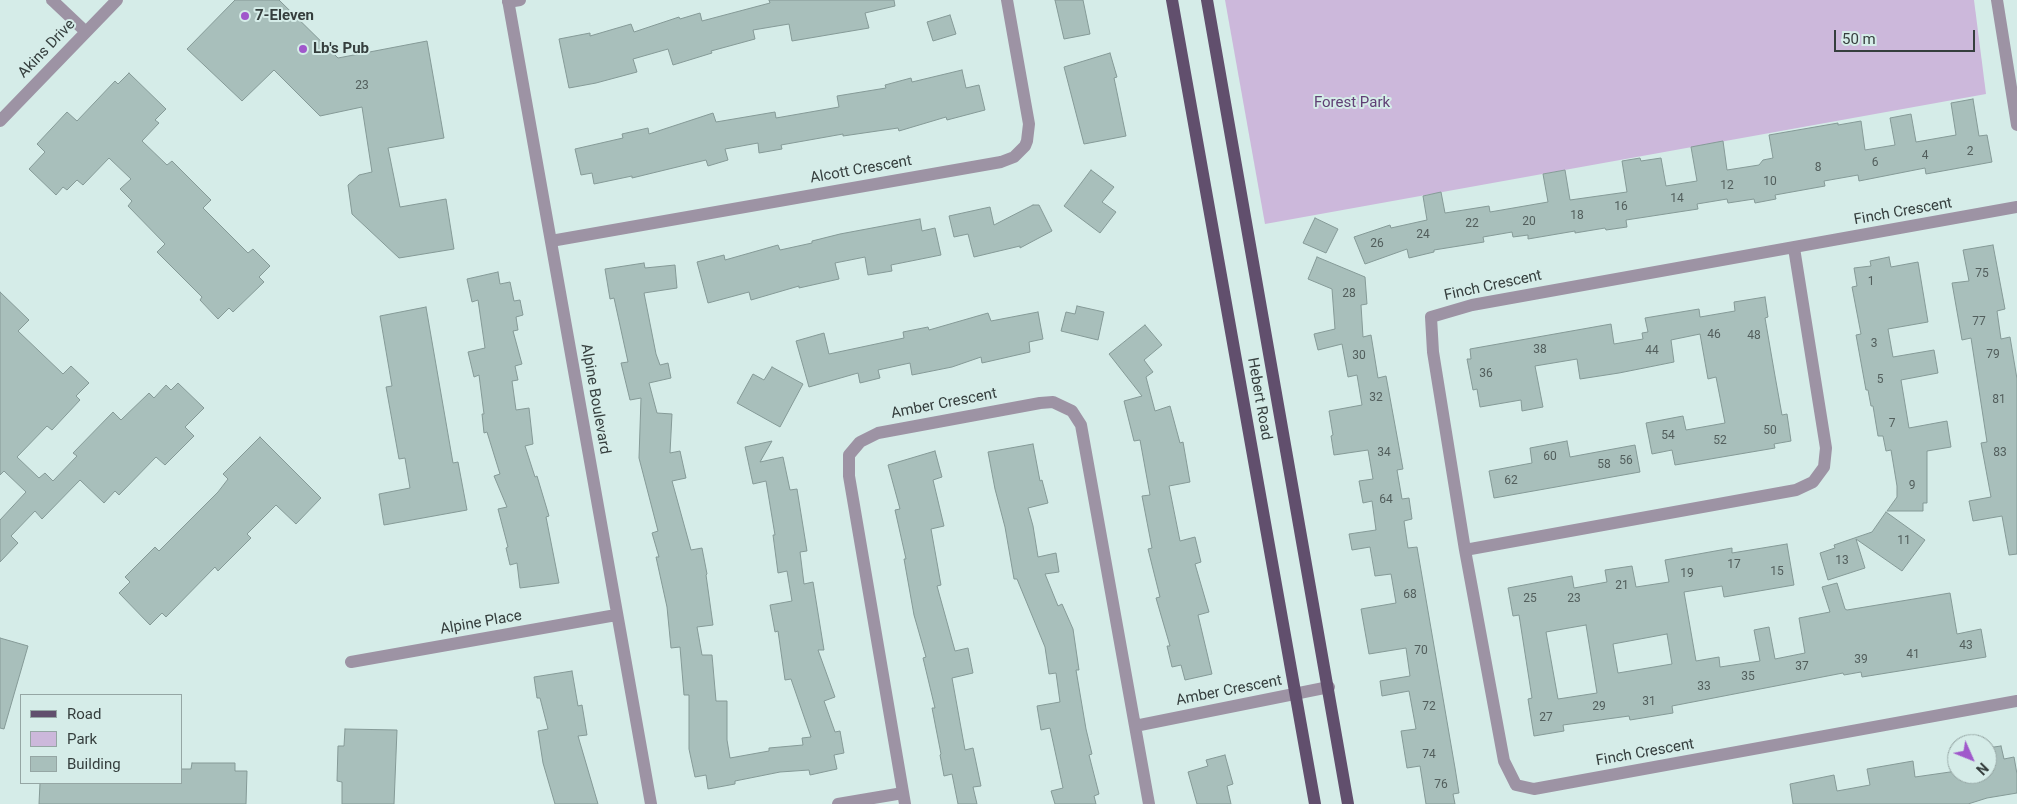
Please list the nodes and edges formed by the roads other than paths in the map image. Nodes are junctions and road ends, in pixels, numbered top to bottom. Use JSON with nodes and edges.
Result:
{"nodes":[{"id":1,"x":52,"y":0,"type":"edge"},
{"id":2,"x":117,"y":0,"type":"edge"},
{"id":3,"x":1008,"y":0,"type":"edge"},
{"id":4,"x":1172,"y":0,"type":"edge"},
{"id":5,"x":1207,"y":0,"type":"edge"},
{"id":6,"x":1997,"y":0,"type":"edge"},
{"id":7,"x":512,"y":1,"type":"edge"},
{"id":8,"x":86,"y":32,"type":"junction"},
{"id":9,"x":0,"y":120,"type":"edge"},
{"id":10,"x":2017,"y":125,"type":"edge"},
{"id":11,"x":2017,"y":207,"type":"edge"},
{"id":12,"x":552,"y":241,"type":"junction"},
{"id":13,"x":1794,"y":248,"type":"junction"},
{"id":14,"x":1465,"y":550,"type":"junction"},
{"id":15,"x":616,"y":615,"type":"junction"},
{"id":16,"x":351,"y":662,"type":"dead end"},
{"id":17,"x":1329,"y":687,"type":"junction"},
{"id":18,"x":1296,"y":694,"type":"junction"},
{"id":19,"x":2017,"y":701,"type":"edge"},
{"id":20,"x":1135,"y":726,"type":"junction"},
{"id":21,"x":904,"y":798,"type":"edge"},
{"id":22,"x":651,"y":804,"type":"edge"},
{"id":23,"x":838,"y":804,"type":"edge"},
{"id":24,"x":1149,"y":804,"type":"edge"},
{"id":25,"x":1315,"y":804,"type":"edge"},
{"id":26,"x":1348,"y":804,"type":"edge"}],
"edges":[{"from":1,"to":8,"type":"street"},
{"from":2,"to":8,"type":"street","name":"Akins Drive"},
{"from":3,"to":12,"type":"street","name":"Alcott Crescent"},
{"from":4,"to":18,"type":"main road","name":"Hebert Road"},
{"from":5,"to":17,"type":"main road","name":"Hebert Road"},
{"from":6,"to":10,"type":"street"},
{"from":7,"to":12,"type":"street","name":"Alpine Boulevard"},
{"from":8,"to":9,"type":"street","name":"Akins Drive"},
{"from":11,"to":13,"type":"street","name":"Finch Crescent"},
{"from":12,"to":15,"type":"street","name":"Alpine Boulevard"},
{"from":13,"to":14,"type":"street"},
{"from":13,"to":14,"type":"street","name":"Finch Crescent"},
{"from":14,"to":19,"type":"street","name":"Finch Crescent"},
{"from":15,"to":16,"type":"street","name":"Alpine Place"},
{"from":15,"to":22,"type":"street","name":"Alpine Boulevard"},
{"from":17,"to":18,"type":"street","name":"Amber Crescent"},
{"from":17,"to":26,"type":"main road","name":"Hebert Road"},
{"from":18,"to":20,"type":"street","name":"Amber Crescent"},
{"from":18,"to":25,"type":"main road","name":"Hebert Road"},
{"from":20,"to":21,"type":"street","name":"Amber Crescent"},
{"from":20,"to":24,"type":"street","name":"Amber Crescent"},
{"from":21,"to":23,"type":"street","name":"Amber Crescent"}]}
